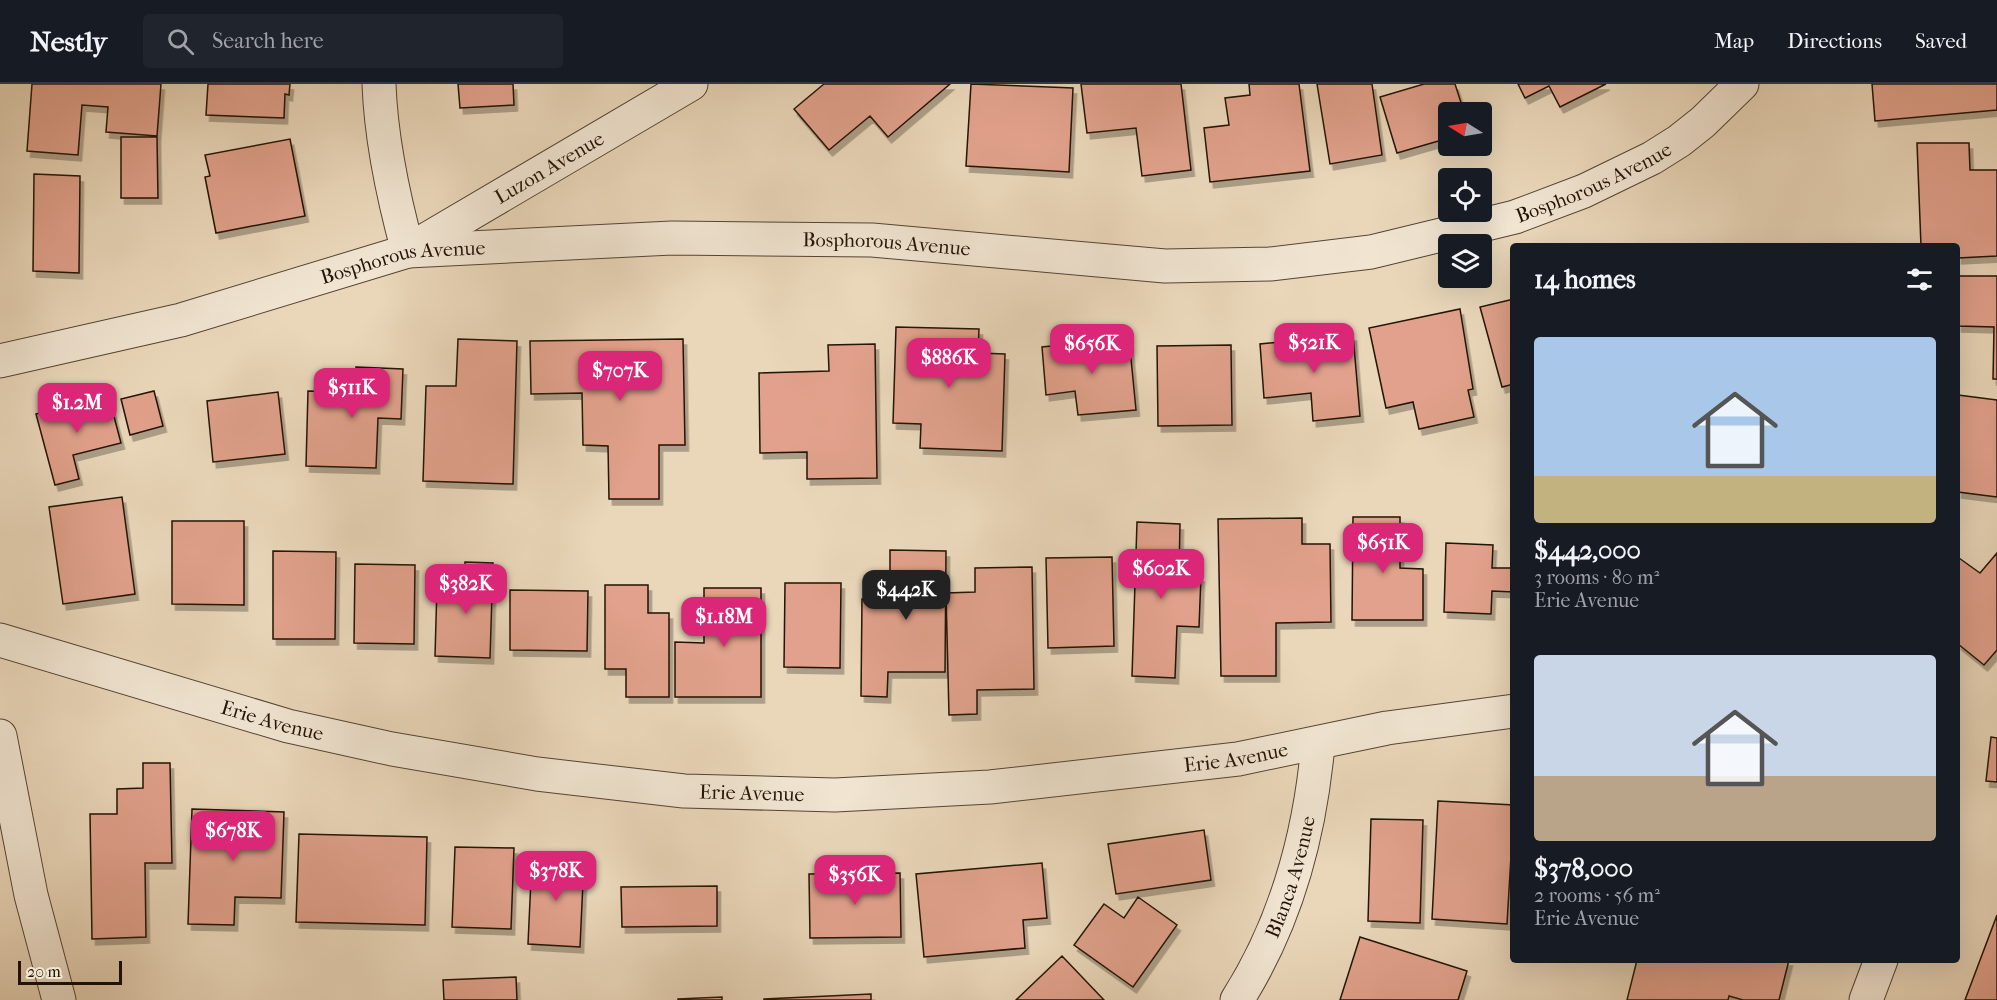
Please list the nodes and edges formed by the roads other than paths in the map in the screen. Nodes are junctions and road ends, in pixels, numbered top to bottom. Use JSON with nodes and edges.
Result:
{"nodes":[{"id":1,"x":378,"y":84,"type":"edge"},
{"id":2,"x":691,"y":84,"type":"edge"},
{"id":3,"x":1742,"y":84,"type":"edge"},
{"id":4,"x":408,"y":251,"type":"junction"},
{"id":5,"x":0,"y":361,"type":"edge"},
{"id":6,"x":0,"y":640,"type":"edge"},
{"id":7,"x":1510,"y":712,"type":"edge"},
{"id":8,"x":0,"y":736,"type":"edge"},
{"id":9,"x":1318,"y":744,"type":"junction"},
{"id":10,"x":1880,"y":963,"type":"edge"},
{"id":11,"x":58,"y":1000,"type":"edge"},
{"id":12,"x":1237,"y":1000,"type":"edge"},
{"id":13,"x":1866,"y":1000,"type":"edge"}],
"edges":[{"from":1,"to":4,"type":"street"},
{"from":2,"to":4,"type":"street","name":"Luzon Avenue"},
{"from":3,"to":4,"type":"street","name":"Bosphorous Avenue"},
{"from":4,"to":5,"type":"street","name":"Bosphorous Avenue"},
{"from":6,"to":9,"type":"street","name":"Erie Avenue"},
{"from":7,"to":9,"type":"street","name":"Erie Avenue"},
{"from":8,"to":11,"type":"street"},
{"from":9,"to":12,"type":"street","name":"Blanca Avenue"},
{"from":10,"to":13,"type":"street"}]}
